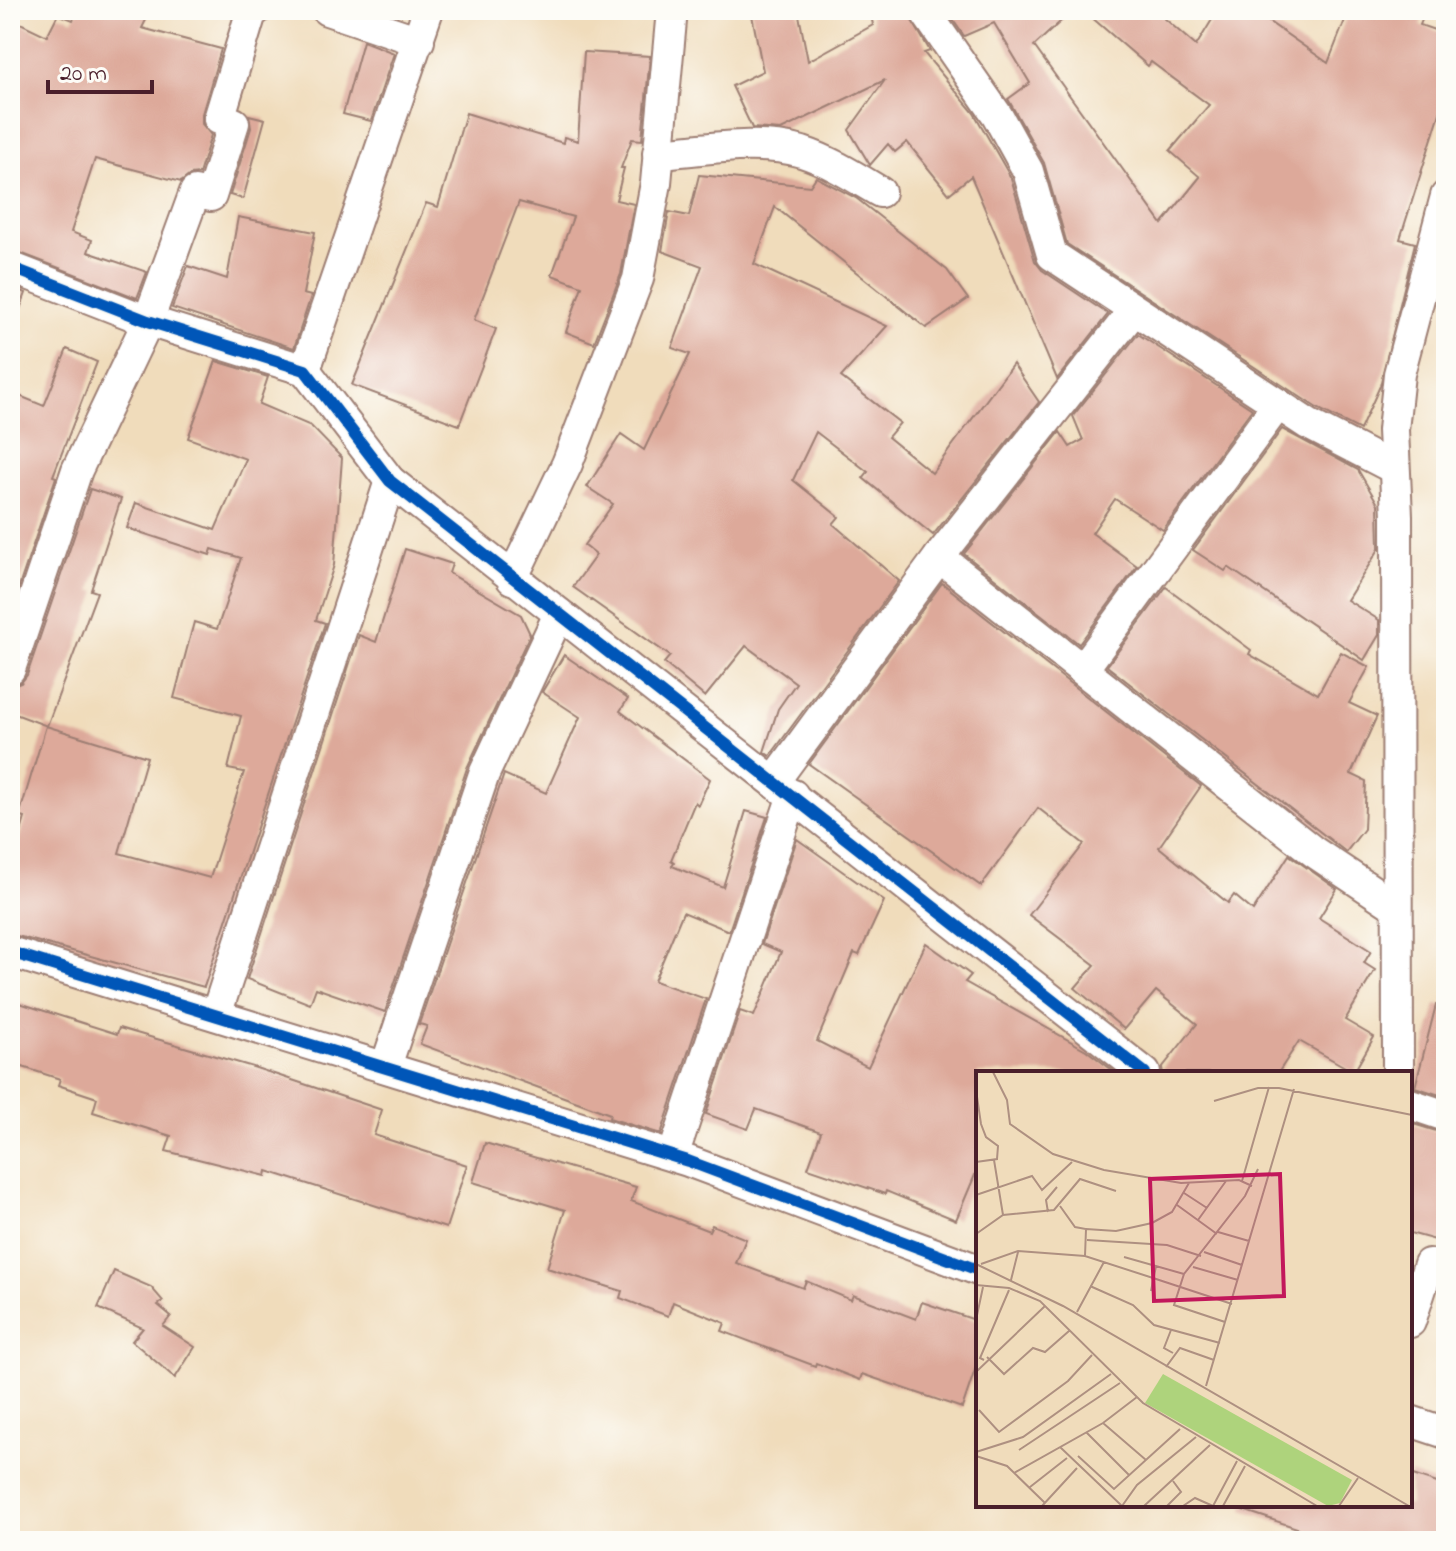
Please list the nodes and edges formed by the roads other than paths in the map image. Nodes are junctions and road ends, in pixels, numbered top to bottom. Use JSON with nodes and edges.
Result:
{"nodes":[{"id":1,"x":256,"y":10,"type":"edge"},
{"id":2,"x":327,"y":10,"type":"edge"},
{"id":3,"x":428,"y":10,"type":"edge"},
{"id":4,"x":672,"y":10,"type":"edge"},
{"id":5,"x":924,"y":10,"type":"edge"},
{"id":6,"x":419,"y":41,"type":"junction"},
{"id":7,"x":658,"y":153,"type":"junction"},
{"id":8,"x":880,"y":192,"type":"dead end"},
{"id":9,"x":1446,"y":196,"type":"edge"},
{"id":10,"x":10,"y":267,"type":"edge"},
{"id":11,"x":1134,"y":310,"type":"junction"},
{"id":12,"x":148,"y":321,"type":"junction"},
{"id":13,"x":305,"y":370,"type":"junction"},
{"id":14,"x":1278,"y":404,"type":"junction"},
{"id":15,"x":1393,"y":468,"type":"junction"},
{"id":16,"x":390,"y":481,"type":"junction"},
{"id":17,"x":939,"y":557,"type":"junction"},
{"id":18,"x":512,"y":579,"type":"junction"},
{"id":19,"x":559,"y":614,"type":"junction"},
{"id":20,"x":10,"y":669,"type":"edge"},
{"id":21,"x":1083,"y":669,"type":"junction"},
{"id":22,"x":784,"y":787,"type":"junction"},
{"id":23,"x":1395,"y":906,"type":"junction"},
{"id":24,"x":10,"y":952,"type":"edge"},
{"id":25,"x":216,"y":1015,"type":"junction"},
{"id":26,"x":386,"y":1066,"type":"junction"},
{"id":27,"x":1142,"y":1071,"type":"edge"},
{"id":28,"x":1398,"y":1071,"type":"edge"},
{"id":29,"x":1412,"y":1105,"type":"edge"},
{"id":30,"x":1446,"y":1116,"type":"edge"},
{"id":31,"x":673,"y":1156,"type":"junction"},
{"id":32,"x":1428,"y":1262,"type":"edge"},
{"id":33,"x":976,"y":1269,"type":"edge"},
{"id":34,"x":1412,"y":1315,"type":"edge"},
{"id":35,"x":1412,"y":1422,"type":"edge"},
{"id":36,"x":1446,"y":1433,"type":"edge"}],
"edges":[{"from":1,"to":12,"type":"street"},
{"from":2,"to":6,"type":"street"},
{"from":3,"to":6,"type":"street"},
{"from":4,"to":7,"type":"street"},
{"from":5,"to":11,"type":"street"},
{"from":6,"to":13,"type":"street"},
{"from":7,"to":8,"type":"street"},
{"from":7,"to":18,"type":"street"},
{"from":9,"to":15,"type":"street"},
{"from":10,"to":12,"type":"street"},
{"from":11,"to":14,"type":"street"},
{"from":11,"to":17,"type":"street"},
{"from":12,"to":13,"type":"street"},
{"from":12,"to":20,"type":"street"},
{"from":13,"to":16,"type":"street"},
{"from":14,"to":15,"type":"street"},
{"from":14,"to":21,"type":"street"},
{"from":15,"to":23,"type":"street"},
{"from":16,"to":18,"type":"street"},
{"from":16,"to":25,"type":"street"},
{"from":17,"to":21,"type":"street"},
{"from":17,"to":22,"type":"street"},
{"from":18,"to":19,"type":"street"},
{"from":19,"to":22,"type":"street"},
{"from":19,"to":26,"type":"street"},
{"from":21,"to":23,"type":"street"},
{"from":22,"to":27,"type":"street"},
{"from":22,"to":31,"type":"street"},
{"from":23,"to":28,"type":"street"},
{"from":24,"to":25,"type":"street"},
{"from":25,"to":26,"type":"street"},
{"from":26,"to":31,"type":"street"},
{"from":29,"to":30,"type":"street"},
{"from":31,"to":33,"type":"street"},
{"from":32,"to":34,"type":"street"},
{"from":35,"to":36,"type":"street"}]}
